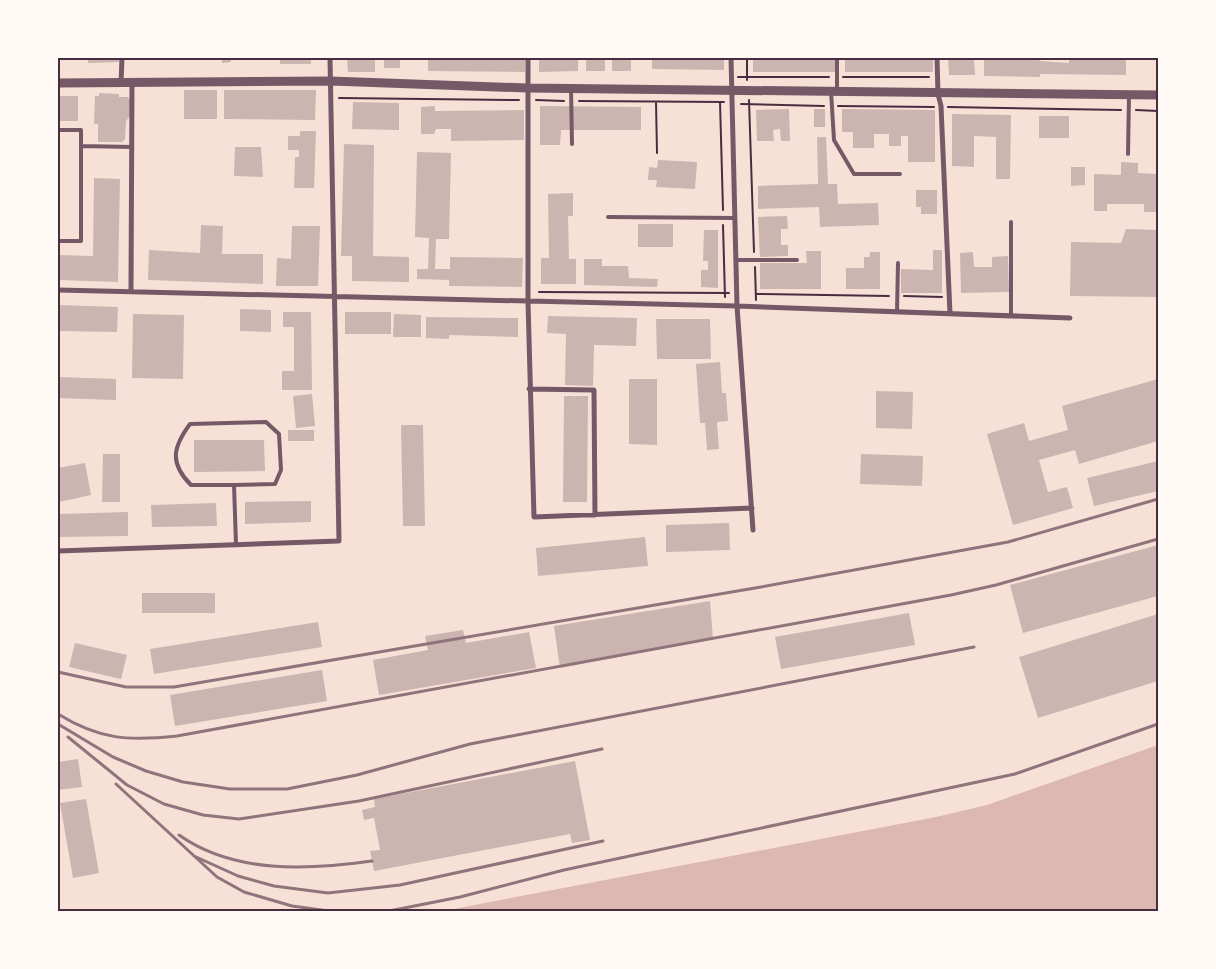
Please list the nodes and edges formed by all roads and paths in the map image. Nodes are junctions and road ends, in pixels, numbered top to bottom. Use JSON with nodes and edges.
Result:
{"nodes":[{"id":1,"x":122,"y":58,"type":"edge"},
{"id":2,"x":330,"y":58,"type":"edge"},
{"id":3,"x":528,"y":58,"type":"edge"},
{"id":4,"x":731,"y":58,"type":"edge"},
{"id":5,"x":837,"y":58,"type":"edge"},
{"id":6,"x":937,"y":58,"type":"edge"},
{"id":7,"x":331,"y":81,"type":"junction"},
{"id":8,"x":132,"y":82,"type":"junction"},
{"id":9,"x":58,"y":83,"type":"edge"},
{"id":10,"x":121,"y":83,"type":"junction"},
{"id":11,"x":527,"y":88,"type":"junction"},
{"id":12,"x":571,"y":88,"type":"junction"},
{"id":13,"x":732,"y":89,"type":"junction"},
{"id":14,"x":834,"y":91,"type":"junction"},
{"id":15,"x":938,"y":94,"type":"junction"},
{"id":16,"x":1129,"y":94,"type":"junction"},
{"id":17,"x":1158,"y":95,"type":"edge"},
{"id":18,"x":331,"y":98,"type":"junction"},
{"id":19,"x":527,"y":100,"type":"junction"},
{"id":20,"x":571,"y":101,"type":"junction"},
{"id":21,"x":656,"y":102,"type":"junction"},
{"id":22,"x":720,"y":102,"type":"junction"},
{"id":23,"x":732,"y":102,"type":"junction"},
{"id":24,"x":750,"y":105,"type":"junction"},
{"id":25,"x":832,"y":106,"type":"junction"},
{"id":26,"x":941,"y":106,"type":"junction"},
{"id":27,"x":1128,"y":110,"type":"junction"},
{"id":28,"x":1158,"y":111,"type":"edge"},
{"id":29,"x":58,"y":130,"type":"edge"},
{"id":30,"x":572,"y":144,"type":"dead end"},
{"id":31,"x":81,"y":146,"type":"junction"},
{"id":32,"x":132,"y":147,"type":"junction"},
{"id":33,"x":656,"y":152,"type":"dead end"},
{"id":34,"x":1128,"y":154,"type":"dead end"},
{"id":35,"x":900,"y":174,"type":"dead end"},
{"id":36,"x":608,"y":216,"type":"dead end"},
{"id":37,"x":723,"y":217,"type":"junction"},
{"id":38,"x":735,"y":218,"type":"junction"},
{"id":39,"x":1012,"y":222,"type":"dead end"},
{"id":40,"x":58,"y":242,"type":"edge"},
{"id":41,"x":736,"y":260,"type":"junction"},
{"id":42,"x":755,"y":260,"type":"junction"},
{"id":43,"x":797,"y":260,"type":"dead end"},
{"id":44,"x":898,"y":263,"type":"dead end"},
{"id":45,"x":58,"y":290,"type":"edge"},
{"id":46,"x":131,"y":290,"type":"junction"},
{"id":47,"x":528,"y":292,"type":"junction"},
{"id":48,"x":725,"y":294,"type":"junction"},
{"id":49,"x":737,"y":294,"type":"junction"},
{"id":50,"x":756,"y":294,"type":"junction"},
{"id":51,"x":334,"y":296,"type":"junction"},
{"id":52,"x":897,"y":296,"type":"junction"},
{"id":53,"x":949,"y":297,"type":"junction"},
{"id":54,"x":528,"y":302,"type":"junction"},
{"id":55,"x":725,"y":306,"type":"junction"},
{"id":56,"x":737,"y":306,"type":"junction"},
{"id":57,"x":756,"y":306,"type":"junction"},
{"id":58,"x":897,"y":312,"type":"junction"},
{"id":59,"x":950,"y":314,"type":"junction"},
{"id":60,"x":1011,"y":316,"type":"junction"},
{"id":61,"x":1070,"y":318,"type":"dead end"},
{"id":62,"x":529,"y":389,"type":"junction"},
{"id":63,"x":234,"y":485,"type":"junction"},
{"id":64,"x":752,"y":508,"type":"junction"},
{"id":65,"x":595,"y":514,"type":"junction"},
{"id":66,"x":753,"y":530,"type":"dead end"},
{"id":67,"x":236,"y":544,"type":"junction"},
{"id":68,"x":58,"y":551,"type":"edge"}],
"edges":[{"from":1,"to":10,"type":"street"},
{"from":2,"to":7,"type":"street"},
{"from":3,"to":11,"type":"street"},
{"from":4,"to":13,"type":"street"},
{"from":5,"to":14,"type":"lane"},
{"from":6,"to":15,"type":"street"},
{"from":7,"to":8,"type":"street"},
{"from":7,"to":11,"type":"street"},
{"from":7,"to":18,"type":"street"},
{"from":8,"to":10,"type":"street"},
{"from":8,"to":32,"type":"street"},
{"from":9,"to":10,"type":"street"},
{"from":11,"to":12,"type":"street"},
{"from":11,"to":19,"type":"street"},
{"from":12,"to":13,"type":"street"},
{"from":12,"to":20,"type":"lane"},
{"from":13,"to":14,"type":"street"},
{"from":13,"to":23,"type":"street"},
{"from":14,"to":15,"type":"street"},
{"from":14,"to":25,"type":"lane"},
{"from":15,"to":16,"type":"street"},
{"from":15,"to":26,"type":"street"},
{"from":16,"to":17,"type":"street"},
{"from":16,"to":27,"type":"lane"},
{"from":18,"to":19,"type":"path"},
{"from":18,"to":51,"type":"street"},
{"from":19,"to":20,"type":"path"},
{"from":19,"to":47,"type":"street"},
{"from":20,"to":21,"type":"path"},
{"from":20,"to":30,"type":"lane"},
{"from":21,"to":22,"type":"path"},
{"from":21,"to":33,"type":"path"},
{"from":22,"to":23,"type":"path"},
{"from":22,"to":37,"type":"path"},
{"from":23,"to":24,"type":"path"},
{"from":23,"to":38,"type":"street"},
{"from":24,"to":25,"type":"path"},
{"from":24,"to":42,"type":"path"},
{"from":25,"to":26,"type":"path"},
{"from":25,"to":35,"type":"lane"},
{"from":26,"to":27,"type":"path"},
{"from":26,"to":53,"type":"street"},
{"from":27,"to":28,"type":"path"},
{"from":27,"to":34,"type":"lane"},
{"from":29,"to":31,"type":"lane"},
{"from":31,"to":32,"type":"lane"},
{"from":31,"to":40,"type":"lane"},
{"from":32,"to":46,"type":"street"},
{"from":36,"to":37,"type":"lane"},
{"from":37,"to":38,"type":"lane"},
{"from":37,"to":48,"type":"path"},
{"from":38,"to":41,"type":"street"},
{"from":39,"to":60,"type":"lane"},
{"from":41,"to":42,"type":"lane"},
{"from":41,"to":49,"type":"street"},
{"from":42,"to":43,"type":"lane"},
{"from":42,"to":50,"type":"path"},
{"from":44,"to":52,"type":"lane"},
{"from":45,"to":46,"type":"street"},
{"from":46,"to":51,"type":"street"},
{"from":47,"to":48,"type":"path"},
{"from":47,"to":54,"type":"street"},
{"from":48,"to":49,"type":"path"},
{"from":48,"to":55,"type":"path"},
{"from":49,"to":56,"type":"street"},
{"from":50,"to":52,"type":"path"},
{"from":50,"to":57,"type":"path"},
{"from":51,"to":54,"type":"street"},
{"from":51,"to":67,"type":"street"},
{"from":52,"to":53,"type":"path"},
{"from":52,"to":58,"type":"lane"},
{"from":53,"to":59,"type":"street"},
{"from":54,"to":55,"type":"street"},
{"from":54,"to":62,"type":"street"},
{"from":55,"to":56,"type":"street"},
{"from":56,"to":57,"type":"street"},
{"from":56,"to":64,"type":"street"},
{"from":57,"to":58,"type":"street"},
{"from":58,"to":59,"type":"street"},
{"from":59,"to":60,"type":"street"},
{"from":60,"to":61,"type":"street"},
{"from":62,"to":65,"type":"street"},
{"from":62,"to":65,"type":"street"},
{"from":63,"to":63,"type":"lane"},
{"from":63,"to":67,"type":"lane"},
{"from":64,"to":65,"type":"street"},
{"from":64,"to":66,"type":"street"},
{"from":67,"to":68,"type":"street"}]}
